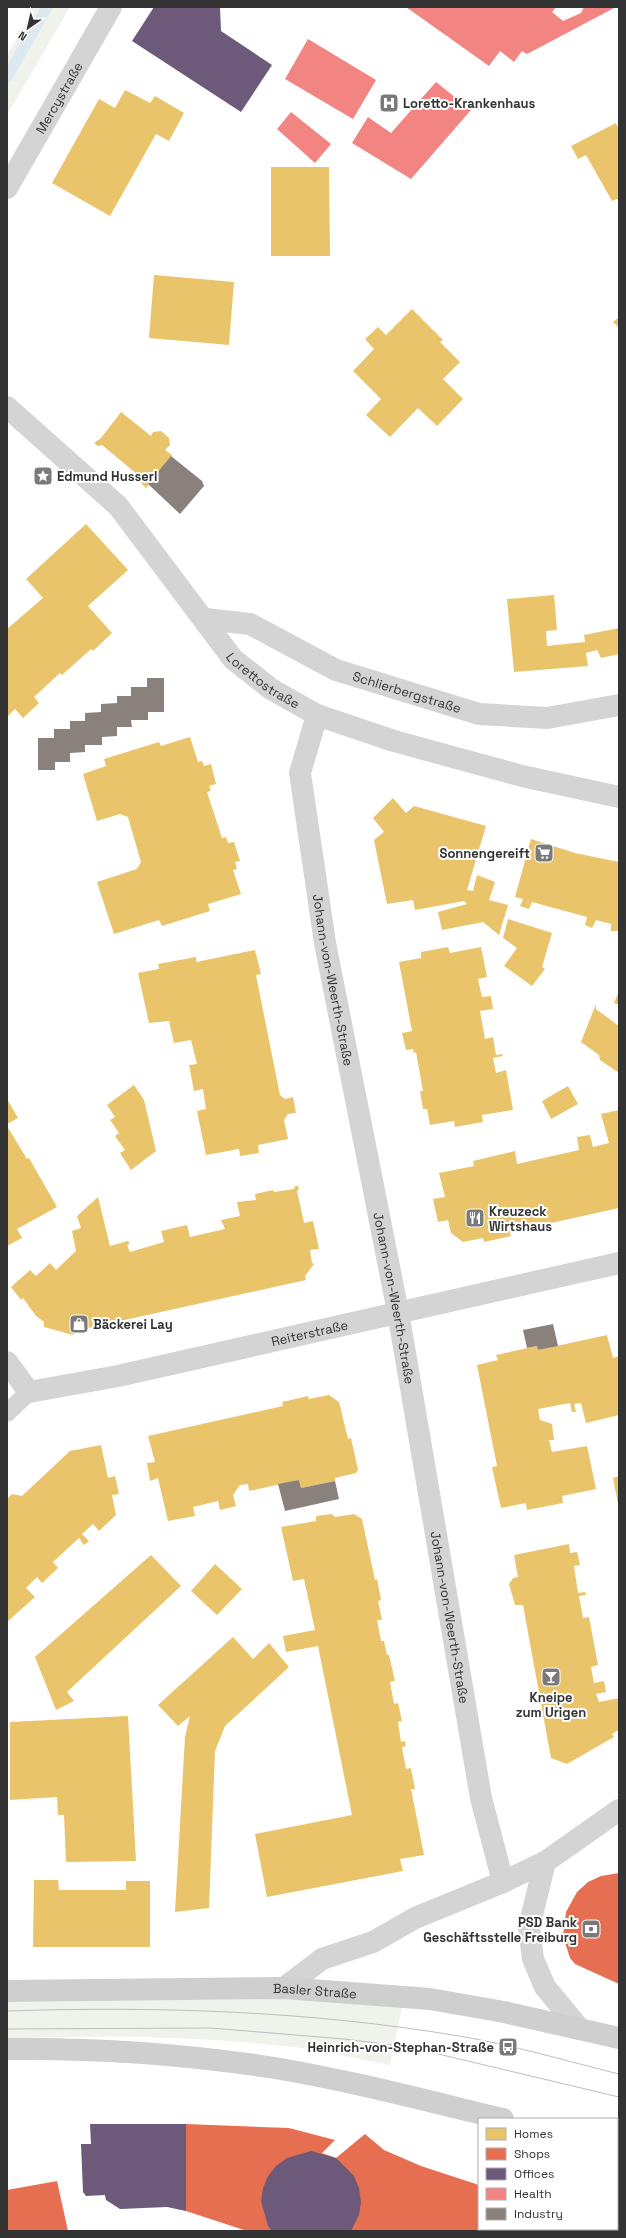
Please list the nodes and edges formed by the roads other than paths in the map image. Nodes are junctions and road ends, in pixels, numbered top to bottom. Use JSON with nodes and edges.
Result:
{"nodes":[{"id":1,"x":111,"y":7,"type":"edge"},
{"id":2,"x":7,"y":188,"type":"edge"},
{"id":3,"x":7,"y":407,"type":"edge"},
{"id":4,"x":205,"y":619,"type":"junction"},
{"id":5,"x":619,"y":705,"type":"edge"},
{"id":6,"x":317,"y":715,"type":"junction"},
{"id":7,"x":619,"y":797,"type":"edge"},
{"id":8,"x":619,"y":1263,"type":"edge"},
{"id":9,"x":398,"y":1312,"type":"junction"},
{"id":10,"x":7,"y":1362,"type":"edge"},
{"id":11,"x":30,"y":1392,"type":"junction"},
{"id":12,"x":7,"y":1413,"type":"edge"},
{"id":13,"x":619,"y":1810,"type":"edge"},
{"id":14,"x":545,"y":1862,"type":"junction"},
{"id":15,"x":504,"y":1882,"type":"junction"},
{"id":16,"x":284,"y":1988,"type":"junction"},
{"id":17,"x":7,"y":1991,"type":"edge"},
{"id":18,"x":580,"y":2029,"type":"junction"},
{"id":19,"x":619,"y":2038,"type":"edge"},
{"id":20,"x":7,"y":2049,"type":"edge"},
{"id":21,"x":499,"y":2118,"type":"edge"}],
"edges":[{"from":1,"to":2,"type":"street","name":"Mercystraße"},
{"from":3,"to":4,"type":"street","name":"Lorettostraße"},
{"from":4,"to":5,"type":"street","name":"Schlierbergstraße"},
{"from":4,"to":6,"type":"street","name":"Lorettostraße"},
{"from":6,"to":7,"type":"street","name":"Lorettostraße"},
{"from":6,"to":9,"type":"street","name":"Johann-von-Weerth-Straße"},
{"from":8,"to":9,"type":"street","name":"Reiterstraße"},
{"from":9,"to":11,"type":"street","name":"Reiterstraße"},
{"from":9,"to":15,"type":"street","name":"Johann-von-Weerth-Straße"},
{"from":10,"to":11,"type":"street"},
{"from":11,"to":12,"type":"lane"},
{"from":13,"to":14,"type":"street"},
{"from":14,"to":15,"type":"street"},
{"from":14,"to":18,"type":"street"},
{"from":15,"to":16,"type":"street"},
{"from":16,"to":17,"type":"main road","name":"Basler Straße"},
{"from":16,"to":18,"type":"main road","name":"Basler Straße"},
{"from":18,"to":19,"type":"main road","name":"Basler Straße"},
{"from":20,"to":21,"type":"main road"}]}
